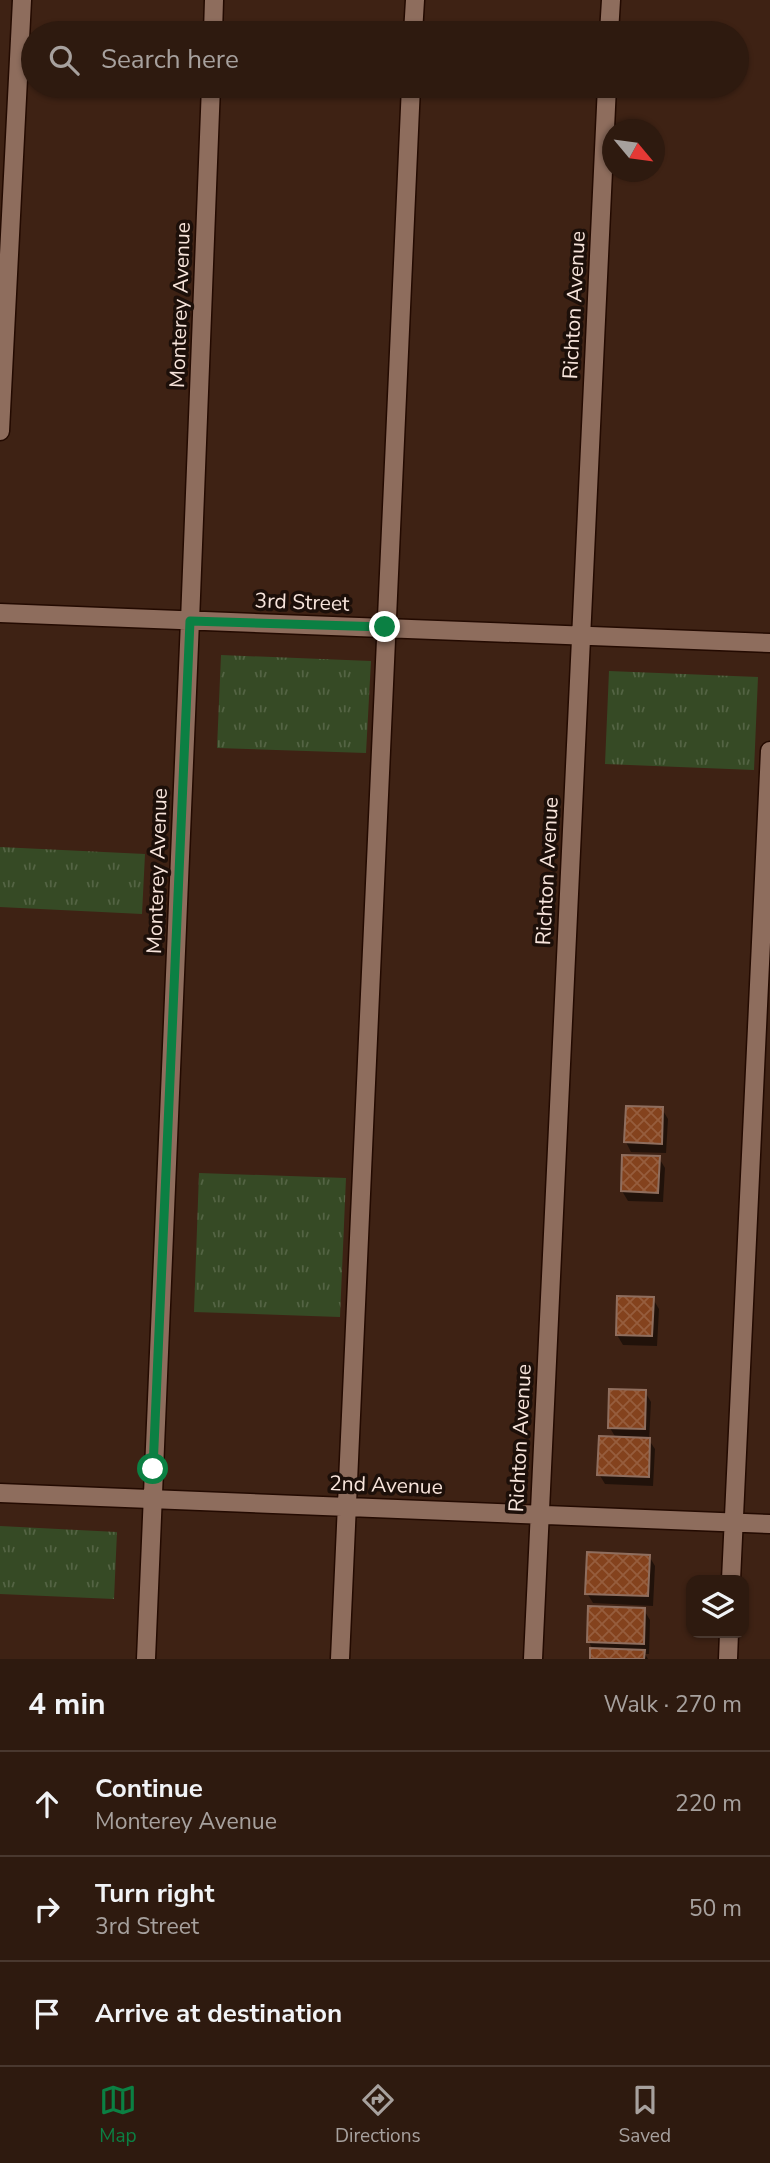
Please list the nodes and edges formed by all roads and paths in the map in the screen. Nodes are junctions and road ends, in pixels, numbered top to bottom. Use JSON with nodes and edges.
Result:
{"nodes":[{"id":1,"x":22,"y":0,"type":"edge"},
{"id":2,"x":214,"y":0,"type":"edge"},
{"id":3,"x":415,"y":0,"type":"edge"},
{"id":4,"x":611,"y":0,"type":"edge"},
{"id":5,"x":213,"y":21,"type":"edge"},
{"id":6,"x":414,"y":21,"type":"edge"},
{"id":7,"x":610,"y":21,"type":"edge"},
{"id":8,"x":211,"y":98,"type":"edge"},
{"id":9,"x":410,"y":98,"type":"edge"},
{"id":10,"x":606,"y":98,"type":"edge"},
{"id":11,"x":0,"y":431,"type":"edge"},
{"id":12,"x":0,"y":613,"type":"edge"},
{"id":13,"x":190,"y":621,"type":"junction"},
{"id":14,"x":385,"y":627,"type":"junction"},
{"id":15,"x":581,"y":635,"type":"junction"},
{"id":16,"x":770,"y":643,"type":"edge"},
{"id":17,"x":770,"y":751,"type":"edge"},
{"id":18,"x":0,"y":1493,"type":"edge"},
{"id":19,"x":152,"y":1499,"type":"junction"},
{"id":20,"x":345,"y":1506,"type":"junction"},
{"id":21,"x":539,"y":1513,"type":"junction"},
{"id":22,"x":733,"y":1523,"type":"junction"},
{"id":23,"x":770,"y":1524,"type":"edge"},
{"id":24,"x":731,"y":1575,"type":"edge"},
{"id":25,"x":729,"y":1638,"type":"edge"},
{"id":26,"x":146,"y":1659,"type":"edge"},
{"id":27,"x":340,"y":1659,"type":"edge"},
{"id":28,"x":533,"y":1659,"type":"edge"},
{"id":29,"x":728,"y":1659,"type":"edge"}],
"edges":[{"from":1,"to":11,"type":"street"},
{"from":2,"to":5,"type":"street"},
{"from":3,"to":6,"type":"street"},
{"from":4,"to":7,"type":"street"},
{"from":8,"to":13,"type":"street","name":"Monterey Avenue"},
{"from":9,"to":14,"type":"street"},
{"from":10,"to":15,"type":"street","name":"Richton Avenue"},
{"from":12,"to":13,"type":"street","name":"3rd Street"},
{"from":13,"to":14,"type":"street","name":"3rd Street"},
{"from":13,"to":19,"type":"street","name":"Monterey Avenue"},
{"from":14,"to":15,"type":"street","name":"3rd Street"},
{"from":14,"to":20,"type":"street"},
{"from":15,"to":16,"type":"street","name":"3rd Street"},
{"from":15,"to":21,"type":"street","name":"Richton Avenue"},
{"from":17,"to":22,"type":"street"},
{"from":18,"to":19,"type":"street","name":"2nd Avenue"},
{"from":19,"to":20,"type":"street","name":"2nd Avenue"},
{"from":19,"to":26,"type":"street","name":"Monterey Avenue"},
{"from":20,"to":21,"type":"street","name":"2nd Avenue"},
{"from":20,"to":27,"type":"street"},
{"from":21,"to":22,"type":"street","name":"2nd Avenue"},
{"from":21,"to":28,"type":"street","name":"Richton Avenue"},
{"from":22,"to":23,"type":"street","name":"2nd Avenue"},
{"from":22,"to":24,"type":"street"},
{"from":25,"to":29,"type":"street"}]}
